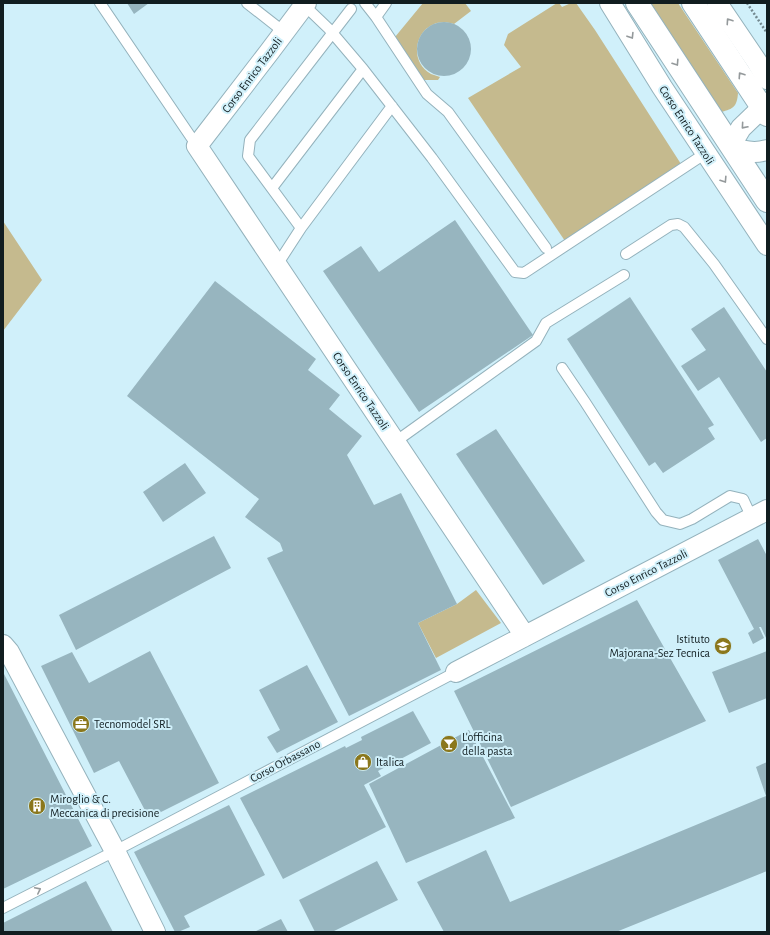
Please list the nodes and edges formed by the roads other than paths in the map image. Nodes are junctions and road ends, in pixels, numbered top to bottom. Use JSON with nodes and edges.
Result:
{"nodes":[{"id":1,"x":100,"y":3,"type":"edge"},
{"id":2,"x":247,"y":3,"type":"edge"},
{"id":3,"x":365,"y":3,"type":"edge"},
{"id":4,"x":386,"y":3,"type":"edge"},
{"id":5,"x":610,"y":3,"type":"edge"},
{"id":6,"x":637,"y":3,"type":"edge"},
{"id":7,"x":693,"y":3,"type":"edge"},
{"id":8,"x":717,"y":3,"type":"edge"},
{"id":9,"x":305,"y":4,"type":"edge"},
{"id":10,"x":351,"y":9,"type":"dead end"},
{"id":11,"x":376,"y":17,"type":"junction"},
{"id":12,"x":284,"y":32,"type":"junction"},
{"id":13,"x":332,"y":32,"type":"junction"},
{"id":14,"x":762,"y":61,"type":"edge"},
{"id":15,"x":363,"y":69,"type":"junction"},
{"id":16,"x":767,"y":79,"type":"edge"},
{"id":17,"x":392,"y":106,"type":"junction"},
{"id":18,"x":765,"y":109,"type":"edge"},
{"id":19,"x":197,"y":146,"type":"junction"},
{"id":20,"x":732,"y":148,"type":"junction"},
{"id":21,"x":767,"y":150,"type":"edge"},
{"id":22,"x":706,"y":153,"type":"junction"},
{"id":23,"x":272,"y":188,"type":"junction"},
{"id":24,"x":767,"y":200,"type":"edge"},
{"id":25,"x":301,"y":228,"type":"junction"},
{"id":26,"x":767,"y":245,"type":"edge"},
{"id":27,"x":546,"y":248,"type":"dead end"},
{"id":28,"x":626,"y":254,"type":"dead end"},
{"id":29,"x":277,"y":265,"type":"junction"},
{"id":30,"x":624,"y":275,"type":"dead end"},
{"id":31,"x":767,"y":339,"type":"edge"},
{"id":32,"x":562,"y":368,"type":"dead end"},
{"id":33,"x":395,"y":442,"type":"junction"},
{"id":34,"x":760,"y":514,"type":"edge"},
{"id":35,"x":525,"y":636,"type":"junction"},
{"id":36,"x":3,"y":645,"type":"edge"},
{"id":37,"x":456,"y":672,"type":"joint"},
{"id":38,"x":115,"y":851,"type":"junction"},
{"id":39,"x":3,"y":908,"type":"edge"},
{"id":40,"x":155,"y":932,"type":"edge"}],
"edges":[{"from":1,"to":19,"type":"lane","name":"Corso Enrico Tazzoli"},
{"from":2,"to":12,"type":"lane"},
{"from":3,"to":11,"type":"lane"},
{"from":4,"to":11,"type":"lane"},
{"from":5,"to":22,"type":"street","name":"Corso Enrico Tazzoli","one_way":true},
{"from":6,"to":20,"type":"street","name":"Corso Enrico Tazzoli","one_way":true},
{"from":18,"to":7,"type":"street","one_way":true},
{"from":14,"to":8,"type":"street","one_way":true},
{"from":9,"to":12,"type":"street","name":"Corso Enrico Tazzoli"},
{"from":9,"to":13,"type":"lane"},
{"from":10,"to":13,"type":"lane"},
{"from":11,"to":27,"type":"lane"},
{"from":12,"to":19,"type":"street","name":"Corso Enrico Tazzoli"},
{"from":13,"to":15,"type":"lane"},
{"from":13,"to":23,"type":"lane"},
{"from":14,"to":16,"type":"street"},
{"from":15,"to":17,"type":"lane"},
{"from":15,"to":23,"type":"lane"},
{"from":17,"to":22,"type":"lane"},
{"from":17,"to":25,"type":"lane"},
{"from":18,"to":20,"type":"street","one_way":true},
{"from":19,"to":29,"type":"street","name":"Corso Enrico Tazzoli"},
{"from":20,"to":21,"type":"street"},
{"from":20,"to":24,"type":"street","name":"Corso Enrico Tazzoli"},
{"from":22,"to":26,"type":"street","name":"Corso Enrico Tazzoli","one_way":true},
{"from":23,"to":25,"type":"lane"},
{"from":25,"to":29,"type":"lane"},
{"from":28,"to":31,"type":"lane"},
{"from":29,"to":33,"type":"street","name":"Corso Enrico Tazzoli"},
{"from":30,"to":33,"type":"lane"},
{"from":32,"to":34,"type":"lane"},
{"from":33,"to":35,"type":"street","name":"Corso Enrico Tazzoli"},
{"from":34,"to":35,"type":"street","name":"Corso Enrico Tazzoli"},
{"from":35,"to":37,"type":"street","name":"Corso Enrico Tazzoli"},
{"from":36,"to":38,"type":"street"},
{"from":37,"to":38,"type":"lane","name":"Corso Orbassano"},
{"from":39,"to":38,"type":"lane","name":"Corso Orbassano","one_way":true},
{"from":38,"to":40,"type":"street"}]}
